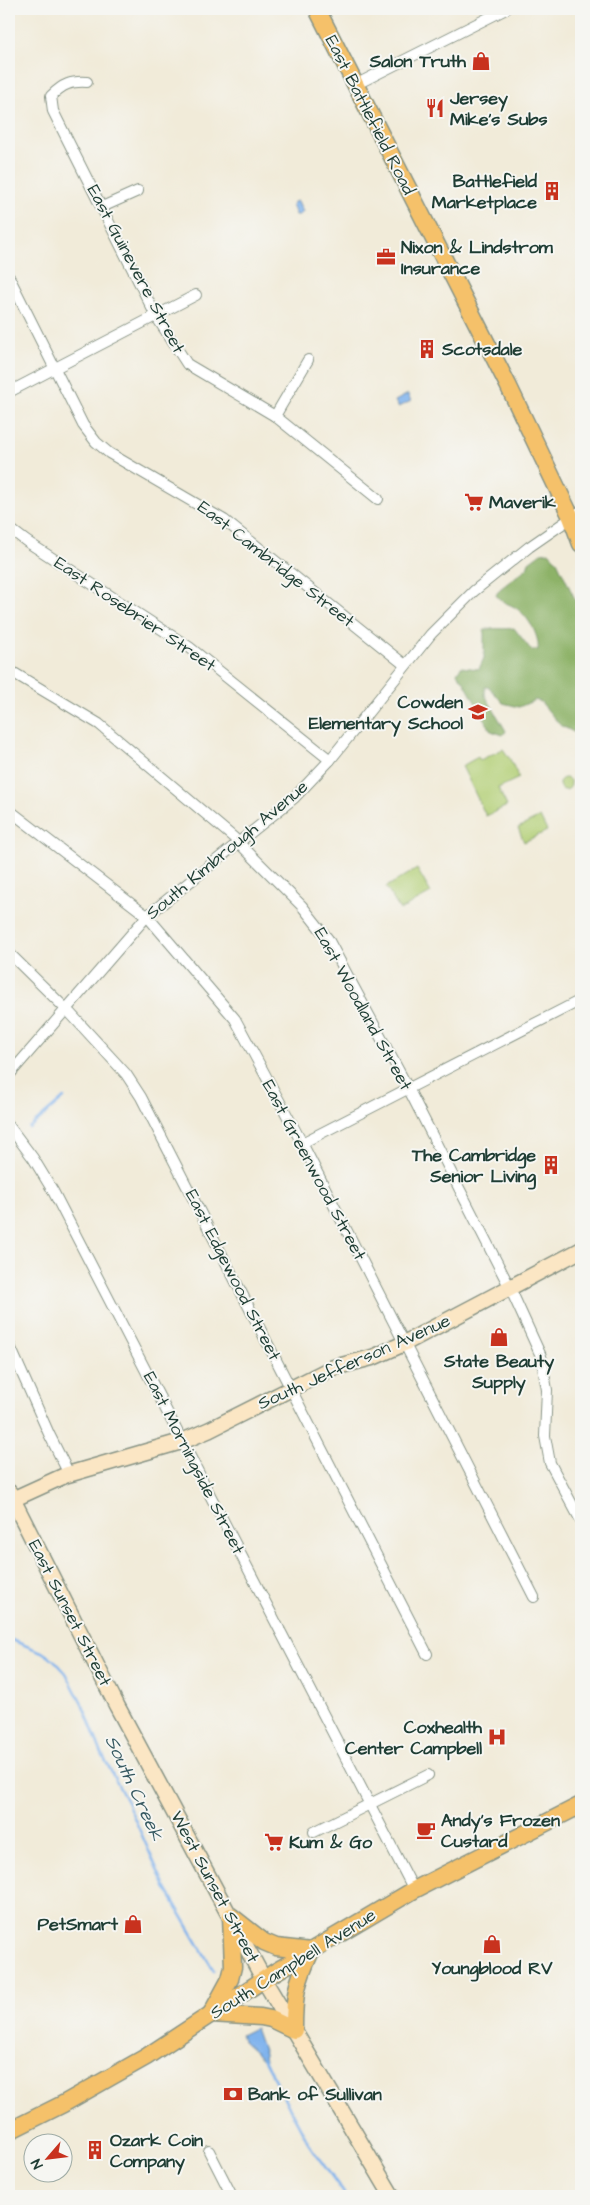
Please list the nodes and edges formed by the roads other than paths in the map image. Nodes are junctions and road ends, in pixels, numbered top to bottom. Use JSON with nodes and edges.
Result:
{"nodes":[{"id":1,"x":317,"y":9,"type":"edge"},
{"id":2,"x":506,"y":9,"type":"edge"},
{"id":3,"x":87,"y":82,"type":"dead end"},
{"id":4,"x":355,"y":86,"type":"junction"},
{"id":5,"x":138,"y":190,"type":"dead end"},
{"id":6,"x":102,"y":207,"type":"junction"},
{"id":7,"x":9,"y":277,"type":"edge"},
{"id":8,"x":196,"y":294,"type":"dead end"},
{"id":9,"x":156,"y":316,"type":"junction"},
{"id":10,"x":308,"y":360,"type":"dead end"},
{"id":11,"x":56,"y":368,"type":"junction"},
{"id":12,"x":9,"y":392,"type":"edge"},
{"id":13,"x":275,"y":416,"type":"junction"},
{"id":14,"x":378,"y":499,"type":"dead end"},
{"id":15,"x":576,"y":514,"type":"edge"},
{"id":16,"x":9,"y":528,"type":"edge"},
{"id":17,"x":581,"y":544,"type":"edge"},
{"id":18,"x":405,"y":665,"type":"junction"},
{"id":19,"x":9,"y":670,"type":"edge"},
{"id":20,"x":330,"y":760,"type":"junction"},
{"id":21,"x":9,"y":810,"type":"edge"},
{"id":22,"x":238,"y":841,"type":"junction"},
{"id":23,"x":147,"y":916,"type":"junction"},
{"id":24,"x":9,"y":953,"type":"edge"},
{"id":25,"x":581,"y":1000,"type":"edge"},
{"id":26,"x":66,"y":1008,"type":"junction"},
{"id":27,"x":9,"y":1075,"type":"edge"},
{"id":28,"x":408,"y":1088,"type":"junction"},
{"id":29,"x":9,"y":1126,"type":"edge"},
{"id":30,"x":302,"y":1143,"type":"junction"},
{"id":31,"x":581,"y":1250,"type":"edge"},
{"id":32,"x":510,"y":1288,"type":"junction"},
{"id":33,"x":9,"y":1344,"type":"edge"},
{"id":34,"x":403,"y":1344,"type":"junction"},
{"id":35,"x":291,"y":1388,"type":"junction"},
{"id":36,"x":183,"y":1441,"type":"junction"},
{"id":37,"x":70,"y":1474,"type":"junction"},
{"id":38,"x":10,"y":1497,"type":"edge"},
{"id":39,"x":581,"y":1521,"type":"edge"},
{"id":40,"x":534,"y":1598,"type":"dead end"},
{"id":41,"x":427,"y":1654,"type":"dead end"},
{"id":42,"x":117,"y":1706,"type":"joint"},
{"id":43,"x":428,"y":1775,"type":"dead end"},
{"id":44,"x":370,"y":1805,"type":"junction"},
{"id":45,"x":581,"y":1805,"type":"edge"},
{"id":46,"x":314,"y":1832,"type":"dead end"},
{"id":47,"x":414,"y":1890,"type":"junction"},
{"id":48,"x":231,"y":1916,"type":"junction"},
{"id":49,"x":311,"y":1952,"type":"junction"},
{"id":50,"x":264,"y":1980,"type":"junction"},
{"id":51,"x":211,"y":2014,"type":"junction"},
{"id":52,"x":294,"y":2030,"type":"junction"},
{"id":53,"x":9,"y":2131,"type":"edge"},
{"id":54,"x":209,"y":2151,"type":"dead end"},
{"id":55,"x":232,"y":2196,"type":"edge"},
{"id":56,"x":392,"y":2196,"type":"edge"}],
"edges":[{"from":1,"to":4,"type":"main road","name":"East Battlefield Road"},
{"from":2,"to":4,"type":"street"},
{"from":3,"to":6,"type":"street","name":"East Guinevere Street"},
{"from":4,"to":15,"type":"main road","name":"East Battlefield Road"},
{"from":5,"to":6,"type":"street"},
{"from":6,"to":9,"type":"street","name":"East Guinevere Street"},
{"from":7,"to":11,"type":"street","name":"East Cambridge Street"},
{"from":8,"to":9,"type":"street"},
{"from":9,"to":11,"type":"street"},
{"from":9,"to":13,"type":"street","name":"East Guinevere Street"},
{"from":10,"to":13,"type":"street"},
{"from":11,"to":12,"type":"street"},
{"from":11,"to":18,"type":"street","name":"East Cambridge Street"},
{"from":13,"to":14,"type":"street","name":"East Guinevere Street"},
{"from":15,"to":17,"type":"main road","name":"East Battlefield Road"},
{"from":15,"to":18,"type":"street","name":"South Kimbrough Avenue"},
{"from":16,"to":20,"type":"street","name":"East Rosebrier Street"},
{"from":18,"to":20,"type":"street","name":"South Kimbrough Avenue"},
{"from":19,"to":22,"type":"street","name":"East Woodland Street"},
{"from":20,"to":22,"type":"street","name":"South Kimbrough Avenue"},
{"from":21,"to":23,"type":"street","name":"East Greenwood Street"},
{"from":22,"to":23,"type":"street","name":"South Kimbrough Avenue"},
{"from":22,"to":28,"type":"street","name":"East Woodland Street"},
{"from":23,"to":26,"type":"street","name":"South Kimbrough Avenue"},
{"from":23,"to":30,"type":"street","name":"East Greenwood Street"},
{"from":24,"to":26,"type":"street","name":"East Edgewood Street"},
{"from":25,"to":28,"type":"street"},
{"from":26,"to":27,"type":"street","name":"South Kimbrough Avenue"},
{"from":26,"to":35,"type":"street","name":"East Edgewood Street"},
{"from":28,"to":30,"type":"street"},
{"from":28,"to":32,"type":"street","name":"East Woodland Street"},
{"from":29,"to":36,"type":"street","name":"East Morningside Street"},
{"from":30,"to":34,"type":"street","name":"East Greenwood Street"},
{"from":31,"to":32,"type":"main road","name":"South Jefferson Avenue"},
{"from":32,"to":34,"type":"main road","name":"South Jefferson Avenue"},
{"from":32,"to":39,"type":"street","name":"East Woodland Street"},
{"from":33,"to":37,"type":"street"},
{"from":34,"to":35,"type":"main road","name":"South Jefferson Avenue"},
{"from":34,"to":40,"type":"street","name":"East Greenwood Street"},
{"from":35,"to":36,"type":"main road","name":"South Jefferson Avenue"},
{"from":35,"to":41,"type":"street","name":"East Edgewood Street"},
{"from":36,"to":37,"type":"main road","name":"South Jefferson Avenue"},
{"from":36,"to":44,"type":"street","name":"East Morningside Street"},
{"from":37,"to":38,"type":"main road","name":"South Jefferson Avenue"},
{"from":38,"to":42,"type":"main road","name":"East Sunset Street"},
{"from":42,"to":48,"type":"main road","name":"West Sunset Street"},
{"from":43,"to":44,"type":"street"},
{"from":44,"to":46,"type":"street"},
{"from":44,"to":47,"type":"street","name":"East Morningside Street"},
{"from":45,"to":47,"type":"main road","name":"South Campbell Avenue"},
{"from":47,"to":49,"type":"main road","name":"South Campbell Avenue"},
{"from":48,"to":49,"type":"main road"},
{"from":48,"to":50,"type":"main road","name":"West Sunset Street"},
{"from":48,"to":51,"type":"main road"},
{"from":49,"to":50,"type":"main road","name":"South Campbell Avenue"},
{"from":49,"to":52,"type":"main road"},
{"from":50,"to":51,"type":"main road","name":"South Campbell Avenue"},
{"from":50,"to":52,"type":"main road","name":"West Sunset Street"},
{"from":51,"to":52,"type":"main road"},
{"from":51,"to":53,"type":"main road","name":"South Campbell Avenue"},
{"from":52,"to":56,"type":"main road","name":"West Sunset Street"},
{"from":54,"to":55,"type":"street"}]}
